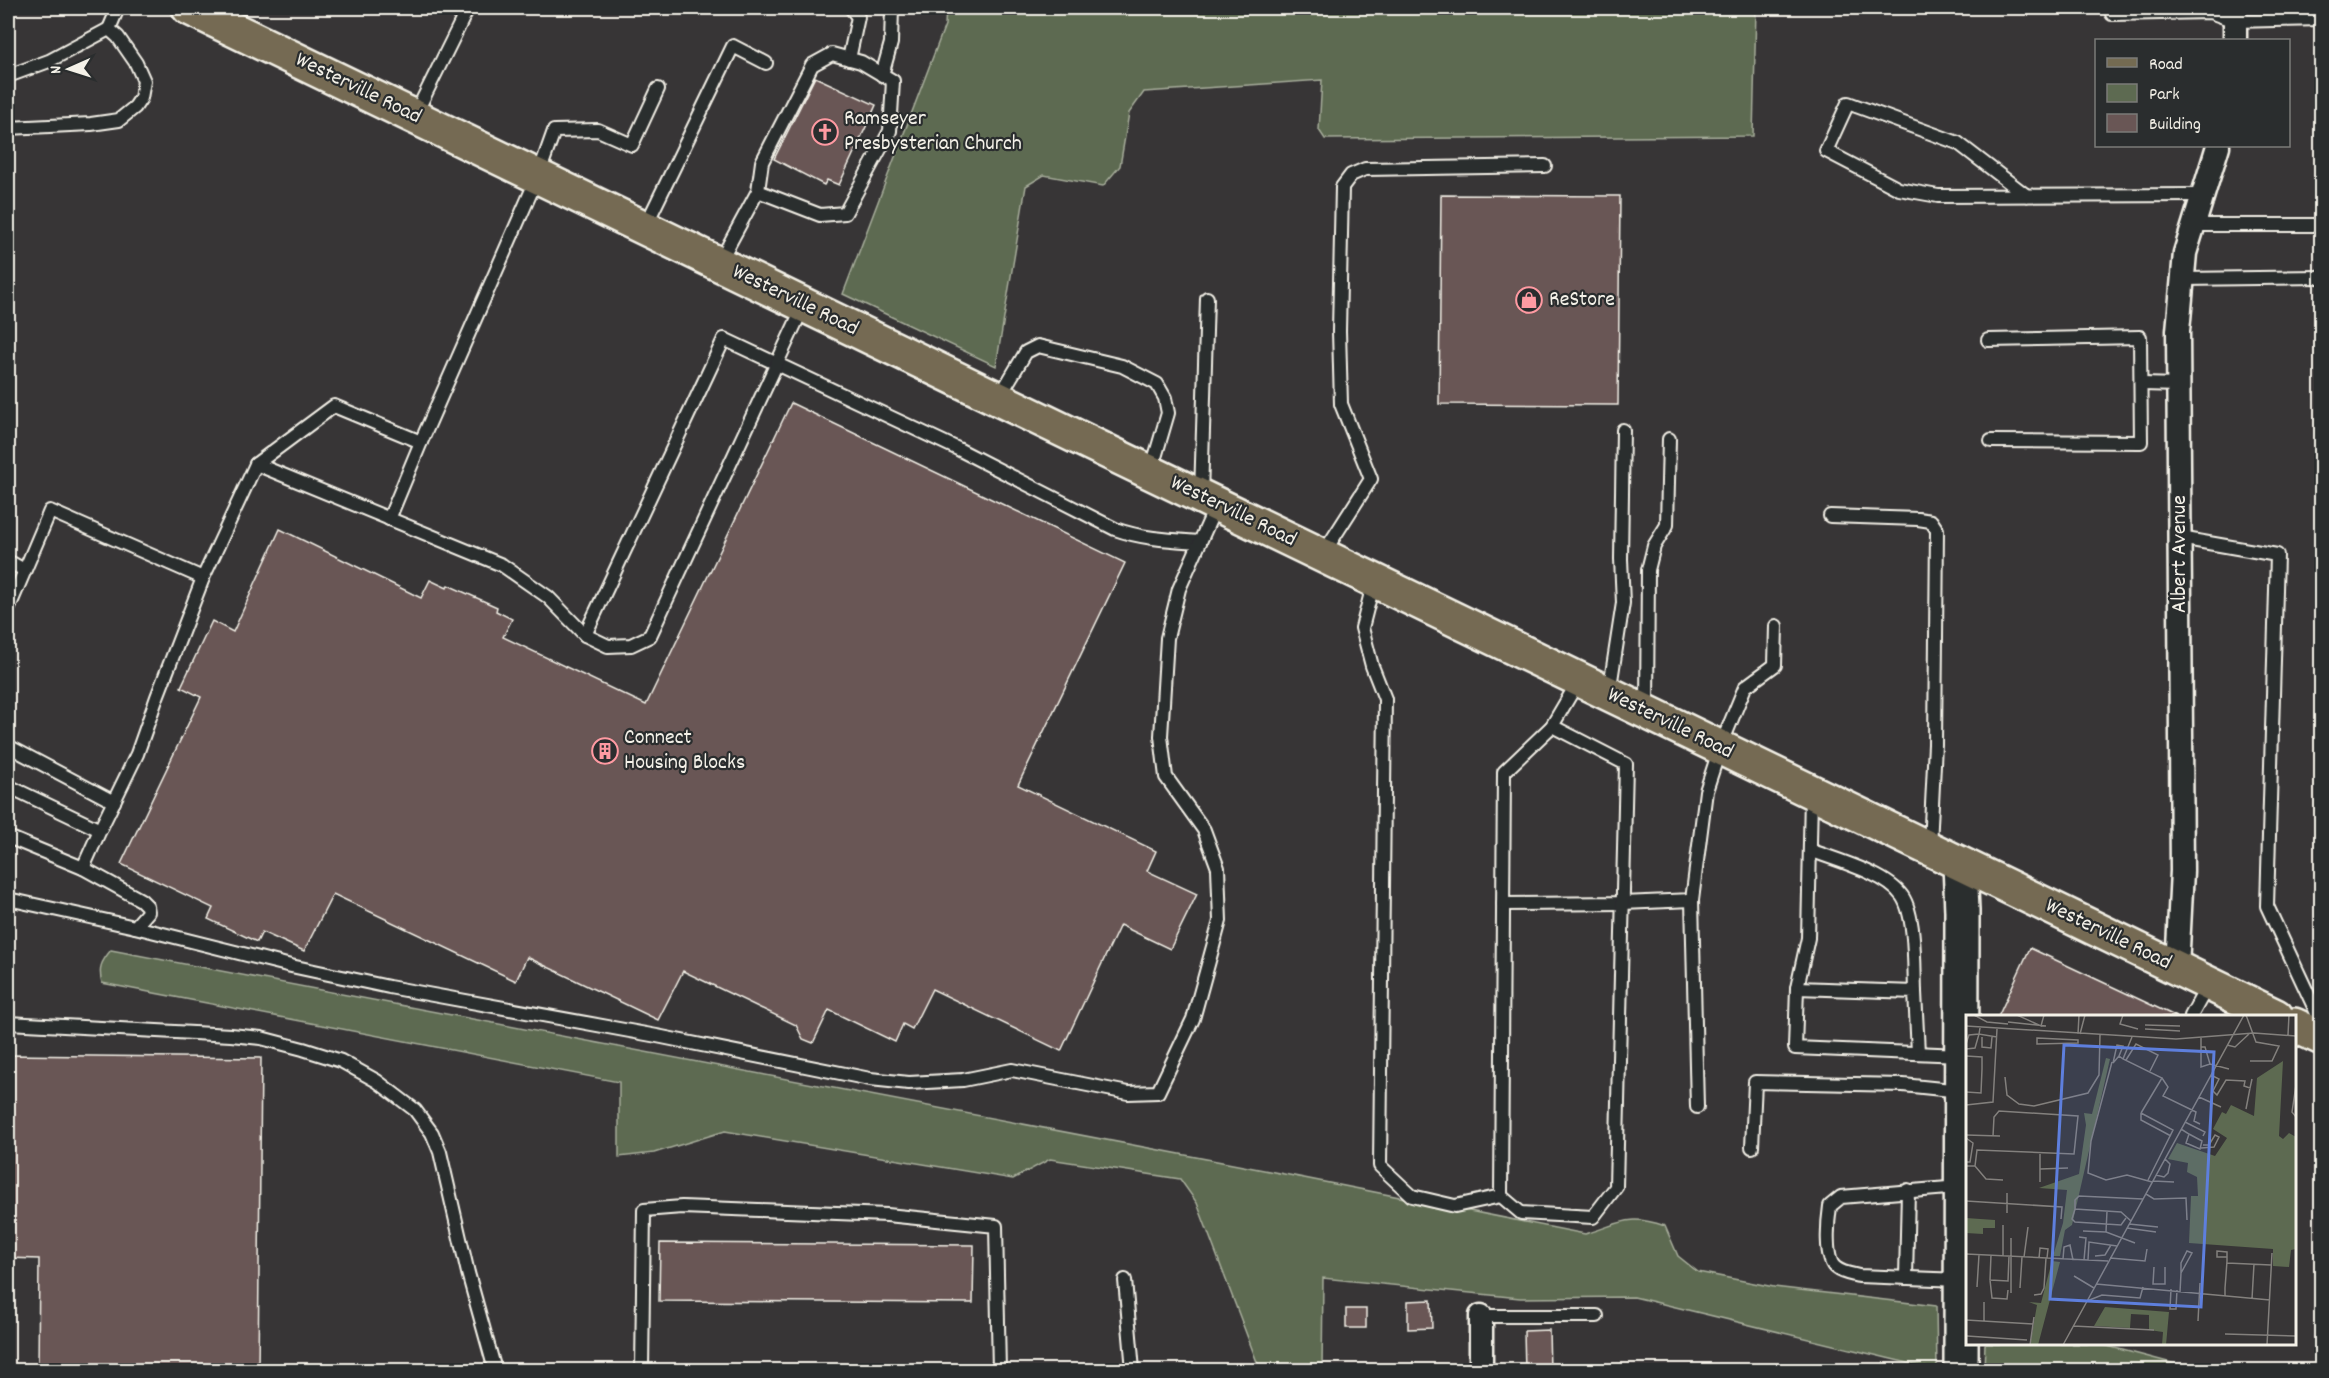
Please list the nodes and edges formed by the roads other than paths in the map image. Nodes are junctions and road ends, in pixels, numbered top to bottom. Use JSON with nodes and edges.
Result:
{"nodes":[{"id":1,"x":118,"y":8,"type":"edge"},
{"id":2,"x":468,"y":8,"type":"edge"},
{"id":3,"x":851,"y":8,"type":"edge"},
{"id":4,"x":892,"y":8,"type":"edge"},
{"id":5,"x":203,"y":11,"type":"edge"},
{"id":6,"x":2112,"y":14,"type":"dead end"},
{"id":7,"x":2322,"y":19,"type":"edge"},
{"id":8,"x":2235,"y":23,"type":"edge"},
{"id":9,"x":109,"y":29,"type":"junction"},
{"id":10,"x":849,"y":59,"type":"junction"},
{"id":11,"x":766,"y":63,"type":"dead end"},
{"id":12,"x":882,"y":75,"type":"junction"},
{"id":13,"x":8,"y":76,"type":"edge"},
{"id":14,"x":658,"y":89,"type":"dead end"},
{"id":15,"x":414,"y":116,"type":"junction"},
{"id":16,"x":8,"y":128,"type":"edge"},
{"id":17,"x":2218,"y":147,"type":"edge"},
{"id":18,"x":1545,"y":166,"type":"dead end"},
{"id":19,"x":538,"y":176,"type":"junction"},
{"id":20,"x":758,"y":191,"type":"junction"},
{"id":21,"x":2202,"y":195,"type":"junction"},
{"id":22,"x":2027,"y":196,"type":"junction"},
{"id":23,"x":2193,"y":225,"type":"junction"},
{"id":24,"x":2322,"y":225,"type":"edge"},
{"id":25,"x":645,"y":228,"type":"junction"},
{"id":26,"x":719,"y":264,"type":"junction"},
{"id":27,"x":2322,"y":277,"type":"edge"},
{"id":28,"x":2183,"y":279,"type":"junction"},
{"id":29,"x":1207,"y":298,"type":"dead end"},
{"id":30,"x":804,"y":305,"type":"junction"},
{"id":31,"x":1988,"y":340,"type":"dead end"},
{"id":32,"x":777,"y":364,"type":"junction"},
{"id":33,"x":2142,"y":384,"type":"junction"},
{"id":34,"x":2179,"y":385,"type":"junction"},
{"id":35,"x":998,"y":399,"type":"junction"},
{"id":36,"x":1623,"y":430,"type":"dead end"},
{"id":37,"x":1669,"y":439,"type":"dead end"},
{"id":38,"x":1992,"y":441,"type":"dead end"},
{"id":39,"x":421,"y":442,"type":"junction"},
{"id":40,"x":256,"y":464,"type":"junction"},
{"id":41,"x":1151,"y":472,"type":"junction"},
{"id":42,"x":1209,"y":500,"type":"junction"},
{"id":43,"x":1830,"y":516,"type":"dead end"},
{"id":44,"x":389,"y":519,"type":"junction"},
{"id":45,"x":2180,"y":538,"type":"junction"},
{"id":46,"x":1200,"y":542,"type":"junction"},
{"id":47,"x":1322,"y":555,"type":"junction"},
{"id":48,"x":8,"y":561,"type":"edge"},
{"id":49,"x":24,"y":570,"type":"junction"},
{"id":50,"x":203,"y":578,"type":"junction"},
{"id":51,"x":1374,"y":580,"type":"junction"},
{"id":52,"x":8,"y":610,"type":"edge"},
{"id":53,"x":1776,"y":626,"type":"dead end"},
{"id":54,"x":585,"y":635,"type":"junction"},
{"id":55,"x":1579,"y":680,"type":"junction"},
{"id":56,"x":1609,"y":694,"type":"junction"},
{"id":57,"x":1647,"y":713,"type":"junction"},
{"id":58,"x":1552,"y":726,"type":"junction"},
{"id":59,"x":8,"y":746,"type":"edge"},
{"id":60,"x":1720,"y":748,"type":"junction"},
{"id":61,"x":8,"y":786,"type":"edge"},
{"id":62,"x":1811,"y":792,"type":"junction"},
{"id":63,"x":114,"y":802,"type":"junction"},
{"id":64,"x":100,"y":830,"type":"junction"},
{"id":65,"x":8,"y":837,"type":"edge"},
{"id":66,"x":1930,"y":849,"type":"junction"},
{"id":67,"x":1810,"y":850,"type":"junction"},
{"id":68,"x":1960,"y":864,"type":"junction"},
{"id":69,"x":83,"y":868,"type":"junction"},
{"id":70,"x":8,"y":900,"type":"edge"},
{"id":71,"x":1692,"y":900,"type":"junction"},
{"id":72,"x":1623,"y":903,"type":"junction"},
{"id":73,"x":1503,"y":904,"type":"junction"},
{"id":74,"x":135,"y":927,"type":"junction"},
{"id":75,"x":2177,"y":968,"type":"junction"},
{"id":76,"x":2209,"y":984,"type":"junction"},
{"id":77,"x":1797,"y":988,"type":"junction"},
{"id":78,"x":1915,"y":992,"type":"junction"},
{"id":79,"x":2192,"y":1015,"type":"edge"},
{"id":80,"x":2272,"y":1015,"type":"edge"},
{"id":81,"x":8,"y":1023,"type":"edge"},
{"id":82,"x":2322,"y":1024,"type":"edge"},
{"id":83,"x":2296,"y":1025,"type":"edge"},
{"id":84,"x":2322,"y":1038,"type":"edge"},
{"id":85,"x":1918,"y":1053,"type":"junction"},
{"id":86,"x":1962,"y":1055,"type":"junction"},
{"id":87,"x":1962,"y":1092,"type":"junction"},
{"id":88,"x":1697,"y":1107,"type":"dead end"},
{"id":89,"x":1752,"y":1147,"type":"dead end"},
{"id":90,"x":1961,"y":1187,"type":"junction"},
{"id":91,"x":1908,"y":1190,"type":"junction"},
{"id":92,"x":1502,"y":1196,"type":"junction"},
{"id":93,"x":1906,"y":1278,"type":"junction"},
{"id":94,"x":1125,"y":1280,"type":"dead end"},
{"id":95,"x":1961,"y":1280,"type":"junction"},
{"id":96,"x":1481,"y":1316,"type":"joint"},
{"id":97,"x":1597,"y":1316,"type":"dead end"},
{"id":98,"x":495,"y":1371,"type":"edge"},
{"id":99,"x":642,"y":1371,"type":"edge"},
{"id":100,"x":999,"y":1371,"type":"edge"},
{"id":101,"x":1133,"y":1371,"type":"edge"},
{"id":102,"x":1481,"y":1371,"type":"edge"},
{"id":103,"x":1961,"y":1371,"type":"edge"}],
"edges":[{"from":1,"to":9,"type":"lane"},
{"from":2,"to":15,"type":"lane"},
{"from":3,"to":10,"type":"lane"},
{"from":4,"to":12,"type":"lane"},
{"from":5,"to":15,"type":"main road","name":"Westerville Road"},
{"from":6,"to":8,"type":"lane"},
{"from":7,"to":8,"type":"lane"},
{"from":9,"to":13,"type":"lane"},
{"from":9,"to":16,"type":"lane"},
{"from":10,"to":12,"type":"lane"},
{"from":10,"to":20,"type":"lane"},
{"from":11,"to":25,"type":"lane"},
{"from":12,"to":20,"type":"lane"},
{"from":14,"to":19,"type":"lane"},
{"from":15,"to":19,"type":"main road","name":"Westerville Road"},
{"from":17,"to":21,"type":"street","name":"Albert Avenue"},
{"from":18,"to":47,"type":"lane"},
{"from":19,"to":25,"type":"main road","name":"Westerville Road"},
{"from":19,"to":39,"type":"lane"},
{"from":20,"to":26,"type":"lane"},
{"from":21,"to":22,"type":"lane"},
{"from":21,"to":23,"type":"street","name":"Albert Avenue"},
{"from":22,"to":22,"type":"lane"},
{"from":23,"to":24,"type":"lane"},
{"from":23,"to":28,"type":"street","name":"Albert Avenue"},
{"from":25,"to":26,"type":"main road","name":"Westerville Road"},
{"from":26,"to":30,"type":"main road","name":"Westerville Road"},
{"from":27,"to":28,"type":"lane"},
{"from":28,"to":34,"type":"street","name":"Albert Avenue"},
{"from":29,"to":42,"type":"lane"},
{"from":30,"to":32,"type":"lane"},
{"from":30,"to":35,"type":"main road","name":"Westerville Road"},
{"from":31,"to":33,"type":"lane"},
{"from":32,"to":46,"type":"lane"},
{"from":32,"to":54,"type":"lane"},
{"from":32,"to":54,"type":"lane"},
{"from":33,"to":34,"type":"lane"},
{"from":33,"to":38,"type":"lane"},
{"from":34,"to":45,"type":"street","name":"Albert Avenue"},
{"from":35,"to":41,"type":"main road","name":"Westerville Road"},
{"from":35,"to":41,"type":"lane"},
{"from":36,"to":56,"type":"lane"},
{"from":37,"to":57,"type":"lane"},
{"from":39,"to":40,"type":"lane"},
{"from":39,"to":44,"type":"lane"},
{"from":40,"to":44,"type":"lane"},
{"from":40,"to":50,"type":"lane"},
{"from":41,"to":42,"type":"main road","name":"Westerville Road"},
{"from":42,"to":46,"type":"lane"},
{"from":42,"to":47,"type":"main road","name":"Westerville Road"},
{"from":43,"to":66,"type":"lane"},
{"from":44,"to":54,"type":"lane"},
{"from":45,"to":75,"type":"street","name":"Albert Avenue"},
{"from":45,"to":82,"type":"lane"},
{"from":46,"to":74,"type":"lane"},
{"from":47,"to":51,"type":"main road","name":"Westerville Road"},
{"from":48,"to":49,"type":"lane"},
{"from":49,"to":50,"type":"lane"},
{"from":49,"to":52,"type":"lane"},
{"from":50,"to":63,"type":"lane"},
{"from":51,"to":55,"type":"main road","name":"Westerville Road"},
{"from":51,"to":92,"type":"lane"},
{"from":53,"to":60,"type":"lane"},
{"from":55,"to":56,"type":"main road","name":"Westerville Road"},
{"from":55,"to":58,"type":"lane"},
{"from":56,"to":57,"type":"main road","name":"Westerville Road"},
{"from":57,"to":60,"type":"main road","name":"Westerville Road"},
{"from":58,"to":72,"type":"lane"},
{"from":58,"to":73,"type":"lane"},
{"from":59,"to":63,"type":"lane"},
{"from":60,"to":62,"type":"main road","name":"Westerville Road"},
{"from":60,"to":71,"type":"lane"},
{"from":61,"to":64,"type":"lane"},
{"from":62,"to":66,"type":"main road","name":"Westerville Road"},
{"from":62,"to":67,"type":"lane"},
{"from":63,"to":64,"type":"lane"},
{"from":64,"to":69,"type":"lane"},
{"from":65,"to":69,"type":"lane"},
{"from":66,"to":68,"type":"main road","name":"Westerville Road"},
{"from":67,"to":77,"type":"lane"},
{"from":67,"to":78,"type":"lane"},
{"from":68,"to":75,"type":"main road","name":"Westerville Road"},
{"from":68,"to":86,"type":"main road"},
{"from":69,"to":74,"type":"lane"},
{"from":70,"to":74,"type":"lane"},
{"from":71,"to":72,"type":"lane"},
{"from":71,"to":88,"type":"lane"},
{"from":72,"to":73,"type":"lane"},
{"from":72,"to":92,"type":"lane"},
{"from":73,"to":92,"type":"lane"},
{"from":75,"to":76,"type":"main road","name":"Westerville Road"},
{"from":76,"to":79,"type":"lane"},
{"from":76,"to":80,"type":"main road","name":"Westerville Road"},
{"from":77,"to":78,"type":"lane"},
{"from":77,"to":85,"type":"lane"},
{"from":78,"to":85,"type":"lane"},
{"from":81,"to":98,"type":"lane"},
{"from":83,"to":84,"type":"main road"},
{"from":85,"to":86,"type":"lane"},
{"from":86,"to":87,"type":"main road"},
{"from":87,"to":89,"type":"lane"},
{"from":87,"to":90,"type":"main road"},
{"from":90,"to":91,"type":"lane"},
{"from":90,"to":95,"type":"main road"},
{"from":91,"to":93,"type":"lane"},
{"from":91,"to":93,"type":"lane"},
{"from":93,"to":95,"type":"lane"},
{"from":94,"to":101,"type":"lane"},
{"from":95,"to":103,"type":"main road"},
{"from":96,"to":97,"type":"lane"},
{"from":96,"to":102,"type":"street"},
{"from":99,"to":100,"type":"lane"}]}
